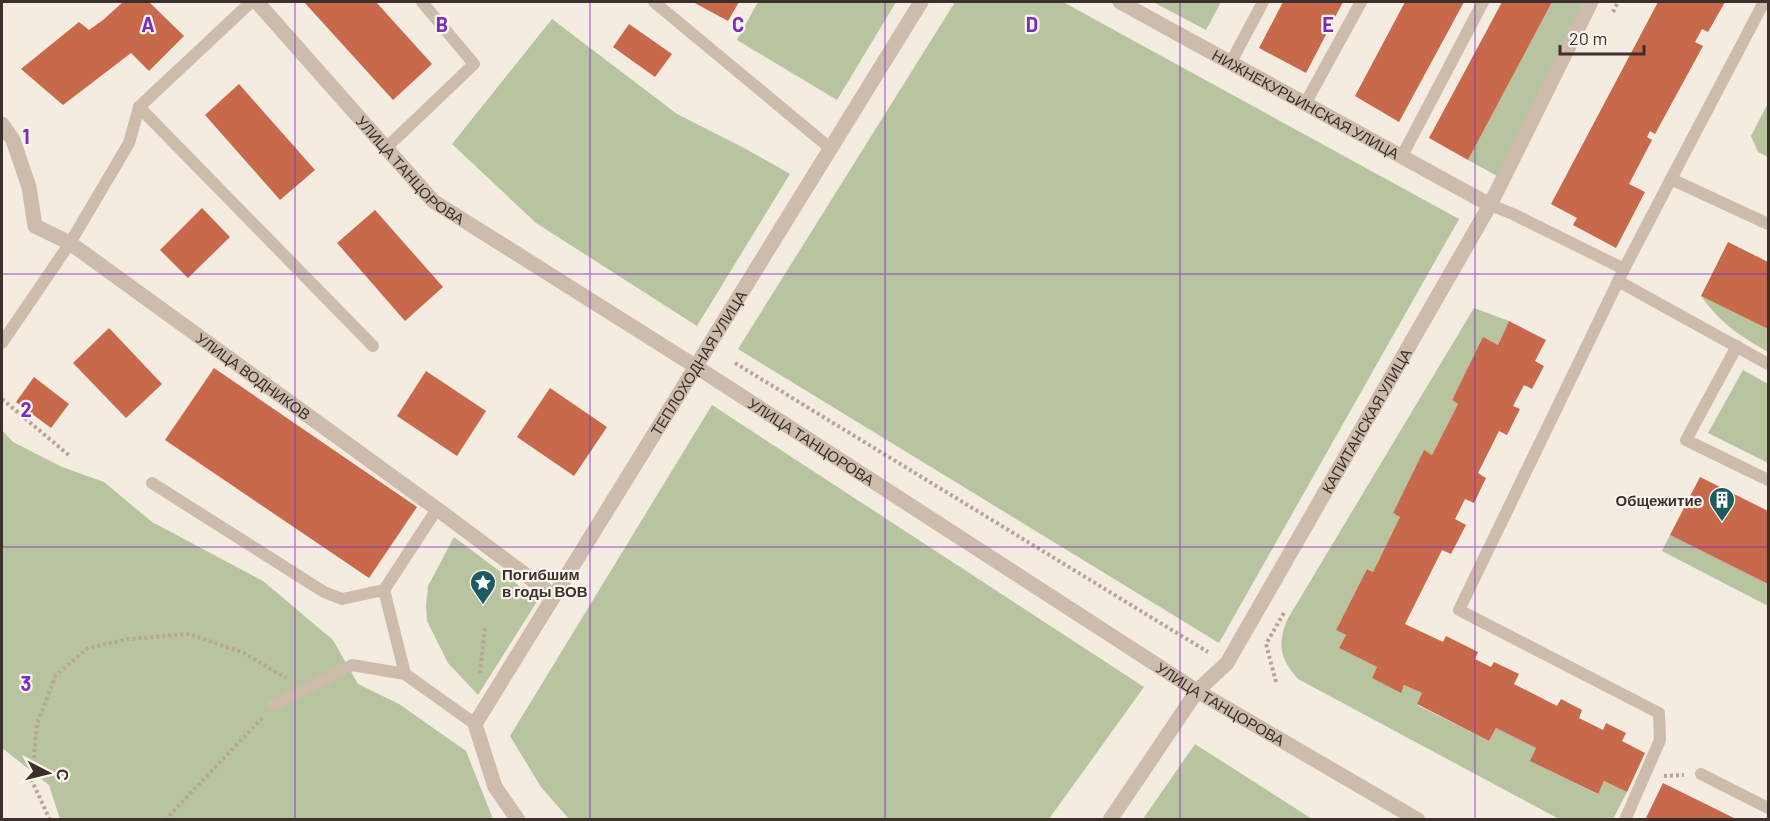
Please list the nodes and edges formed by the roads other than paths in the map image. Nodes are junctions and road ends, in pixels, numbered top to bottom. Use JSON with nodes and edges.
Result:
{"nodes":[{"id":1,"x":251,"y":2,"type":"edge"},
{"id":2,"x":257,"y":2,"type":"edge"},
{"id":3,"x":422,"y":2,"type":"edge"},
{"id":4,"x":654,"y":2,"type":"edge"},
{"id":5,"x":921,"y":2,"type":"edge"},
{"id":6,"x":1120,"y":2,"type":"edge"},
{"id":7,"x":1263,"y":2,"type":"edge"},
{"id":8,"x":1361,"y":2,"type":"edge"},
{"id":9,"x":1484,"y":2,"type":"edge"},
{"id":10,"x":1591,"y":2,"type":"edge"},
{"id":11,"x":1764,"y":2,"type":"edge"},
{"id":12,"x":1231,"y":62,"type":"junction"},
{"id":13,"x":1305,"y":104,"type":"junction"},
{"id":14,"x":139,"y":107,"type":"junction"},
{"id":15,"x":2,"y":124,"type":"edge"},
{"id":16,"x":386,"y":148,"type":"junction"},
{"id":17,"x":830,"y":148,"type":"junction"},
{"id":18,"x":1402,"y":156,"type":"junction"},
{"id":19,"x":1671,"y":178,"type":"junction"},
{"id":20,"x":1490,"y":205,"type":"junction"},
{"id":21,"x":1768,"y":224,"type":"edge"},
{"id":22,"x":70,"y":243,"type":"junction"},
{"id":23,"x":1624,"y":269,"type":"junction"},
{"id":24,"x":1618,"y":281,"type":"junction"},
{"id":25,"x":2,"y":343,"type":"edge"},
{"id":26,"x":373,"y":346,"type":"dead end"},
{"id":27,"x":1737,"y":346,"type":"junction"},
{"id":28,"x":1768,"y":364,"type":"edge"},
{"id":29,"x":695,"y":366,"type":"junction"},
{"id":30,"x":1768,"y":480,"type":"edge"},
{"id":31,"x":152,"y":483,"type":"dead end"},
{"id":32,"x":437,"y":509,"type":"junction"},
{"id":33,"x":384,"y":590,"type":"junction"},
{"id":34,"x":554,"y":596,"type":"junction"},
{"id":35,"x":405,"y":674,"type":"junction"},
{"id":36,"x":1197,"y":691,"type":"junction"},
{"id":37,"x":274,"y":705,"type":"road end"},
{"id":38,"x":475,"y":724,"type":"junction"},
{"id":39,"x":1701,"y":774,"type":"road end"},
{"id":40,"x":1768,"y":808,"type":"edge"},
{"id":41,"x":518,"y":819,"type":"edge"},
{"id":42,"x":1110,"y":819,"type":"edge"},
{"id":43,"x":1418,"y":819,"type":"edge"},
{"id":44,"x":1625,"y":819,"type":"edge"}],
"edges":[{"from":1,"to":14,"type":"lane"},
{"from":2,"to":16,"type":"street","name":"УЛИЦА ТАНЦОРОВА"},
{"from":3,"to":16,"type":"lane"},
{"from":4,"to":17,"type":"lane"},
{"from":5,"to":17,"type":"street","name":"ТЕПЛОХОДНАЯ УЛИЦА"},
{"from":6,"to":12,"type":"street","name":"НИЖНЕКУРЬИНСКАЯ УЛИЦА"},
{"from":7,"to":12,"type":"lane"},
{"from":8,"to":13,"type":"lane"},
{"from":9,"to":18,"type":"lane"},
{"from":10,"to":20,"type":"street","name":"КАПИТАНСКАЯ УЛИЦА"},
{"from":11,"to":19,"type":"lane"},
{"from":12,"to":13,"type":"street","name":"НИЖНЕКУРЬИНСКАЯ УЛИЦА"},
{"from":13,"to":18,"type":"street","name":"НИЖНЕКУРЬИНСКАЯ УЛИЦА"},
{"from":14,"to":22,"type":"lane"},
{"from":14,"to":26,"type":"lane"},
{"from":15,"to":22,"type":"street","name":"УЛИЦА ВОДНИКОВ"},
{"from":16,"to":29,"type":"street","name":"УЛИЦА ТАНЦОРОВА"},
{"from":17,"to":29,"type":"street","name":"ТЕПЛОХОДНАЯ УЛИЦА"},
{"from":18,"to":20,"type":"street","name":"НИЖНЕКУРЬИНСКАЯ УЛИЦА"},
{"from":19,"to":21,"type":"lane"},
{"from":19,"to":23,"type":"lane"},
{"from":20,"to":23,"type":"lane"},
{"from":20,"to":36,"type":"street","name":"КАПИТАНСКАЯ УЛИЦА"},
{"from":22,"to":25,"type":"lane"},
{"from":22,"to":32,"type":"street","name":"УЛИЦА ВОДНИКОВ"},
{"from":23,"to":24,"type":"lane"},
{"from":24,"to":27,"type":"lane"},
{"from":24,"to":44,"type":"lane"},
{"from":27,"to":28,"type":"lane"},
{"from":27,"to":30,"type":"lane"},
{"from":29,"to":34,"type":"street","name":"ТЕПЛОХОДНАЯ УЛИЦА"},
{"from":29,"to":36,"type":"street","name":"УЛИЦА ТАНЦОРОВА"},
{"from":31,"to":33,"type":"lane"},
{"from":32,"to":33,"type":"lane"},
{"from":32,"to":34,"type":"street","name":"УЛИЦА ВОДНИКОВ"},
{"from":33,"to":35,"type":"lane"},
{"from":34,"to":38,"type":"street","name":"ТЕПЛОХОДНАЯ УЛИЦА"},
{"from":35,"to":37,"type":"lane"},
{"from":35,"to":38,"type":"lane"},
{"from":36,"to":42,"type":"street","name":"КАПИТАНСКАЯ УЛИЦА"},
{"from":36,"to":43,"type":"street","name":"УЛИЦА ТАНЦОРОВА"},
{"from":38,"to":41,"type":"street"},
{"from":39,"to":40,"type":"lane"}]}
